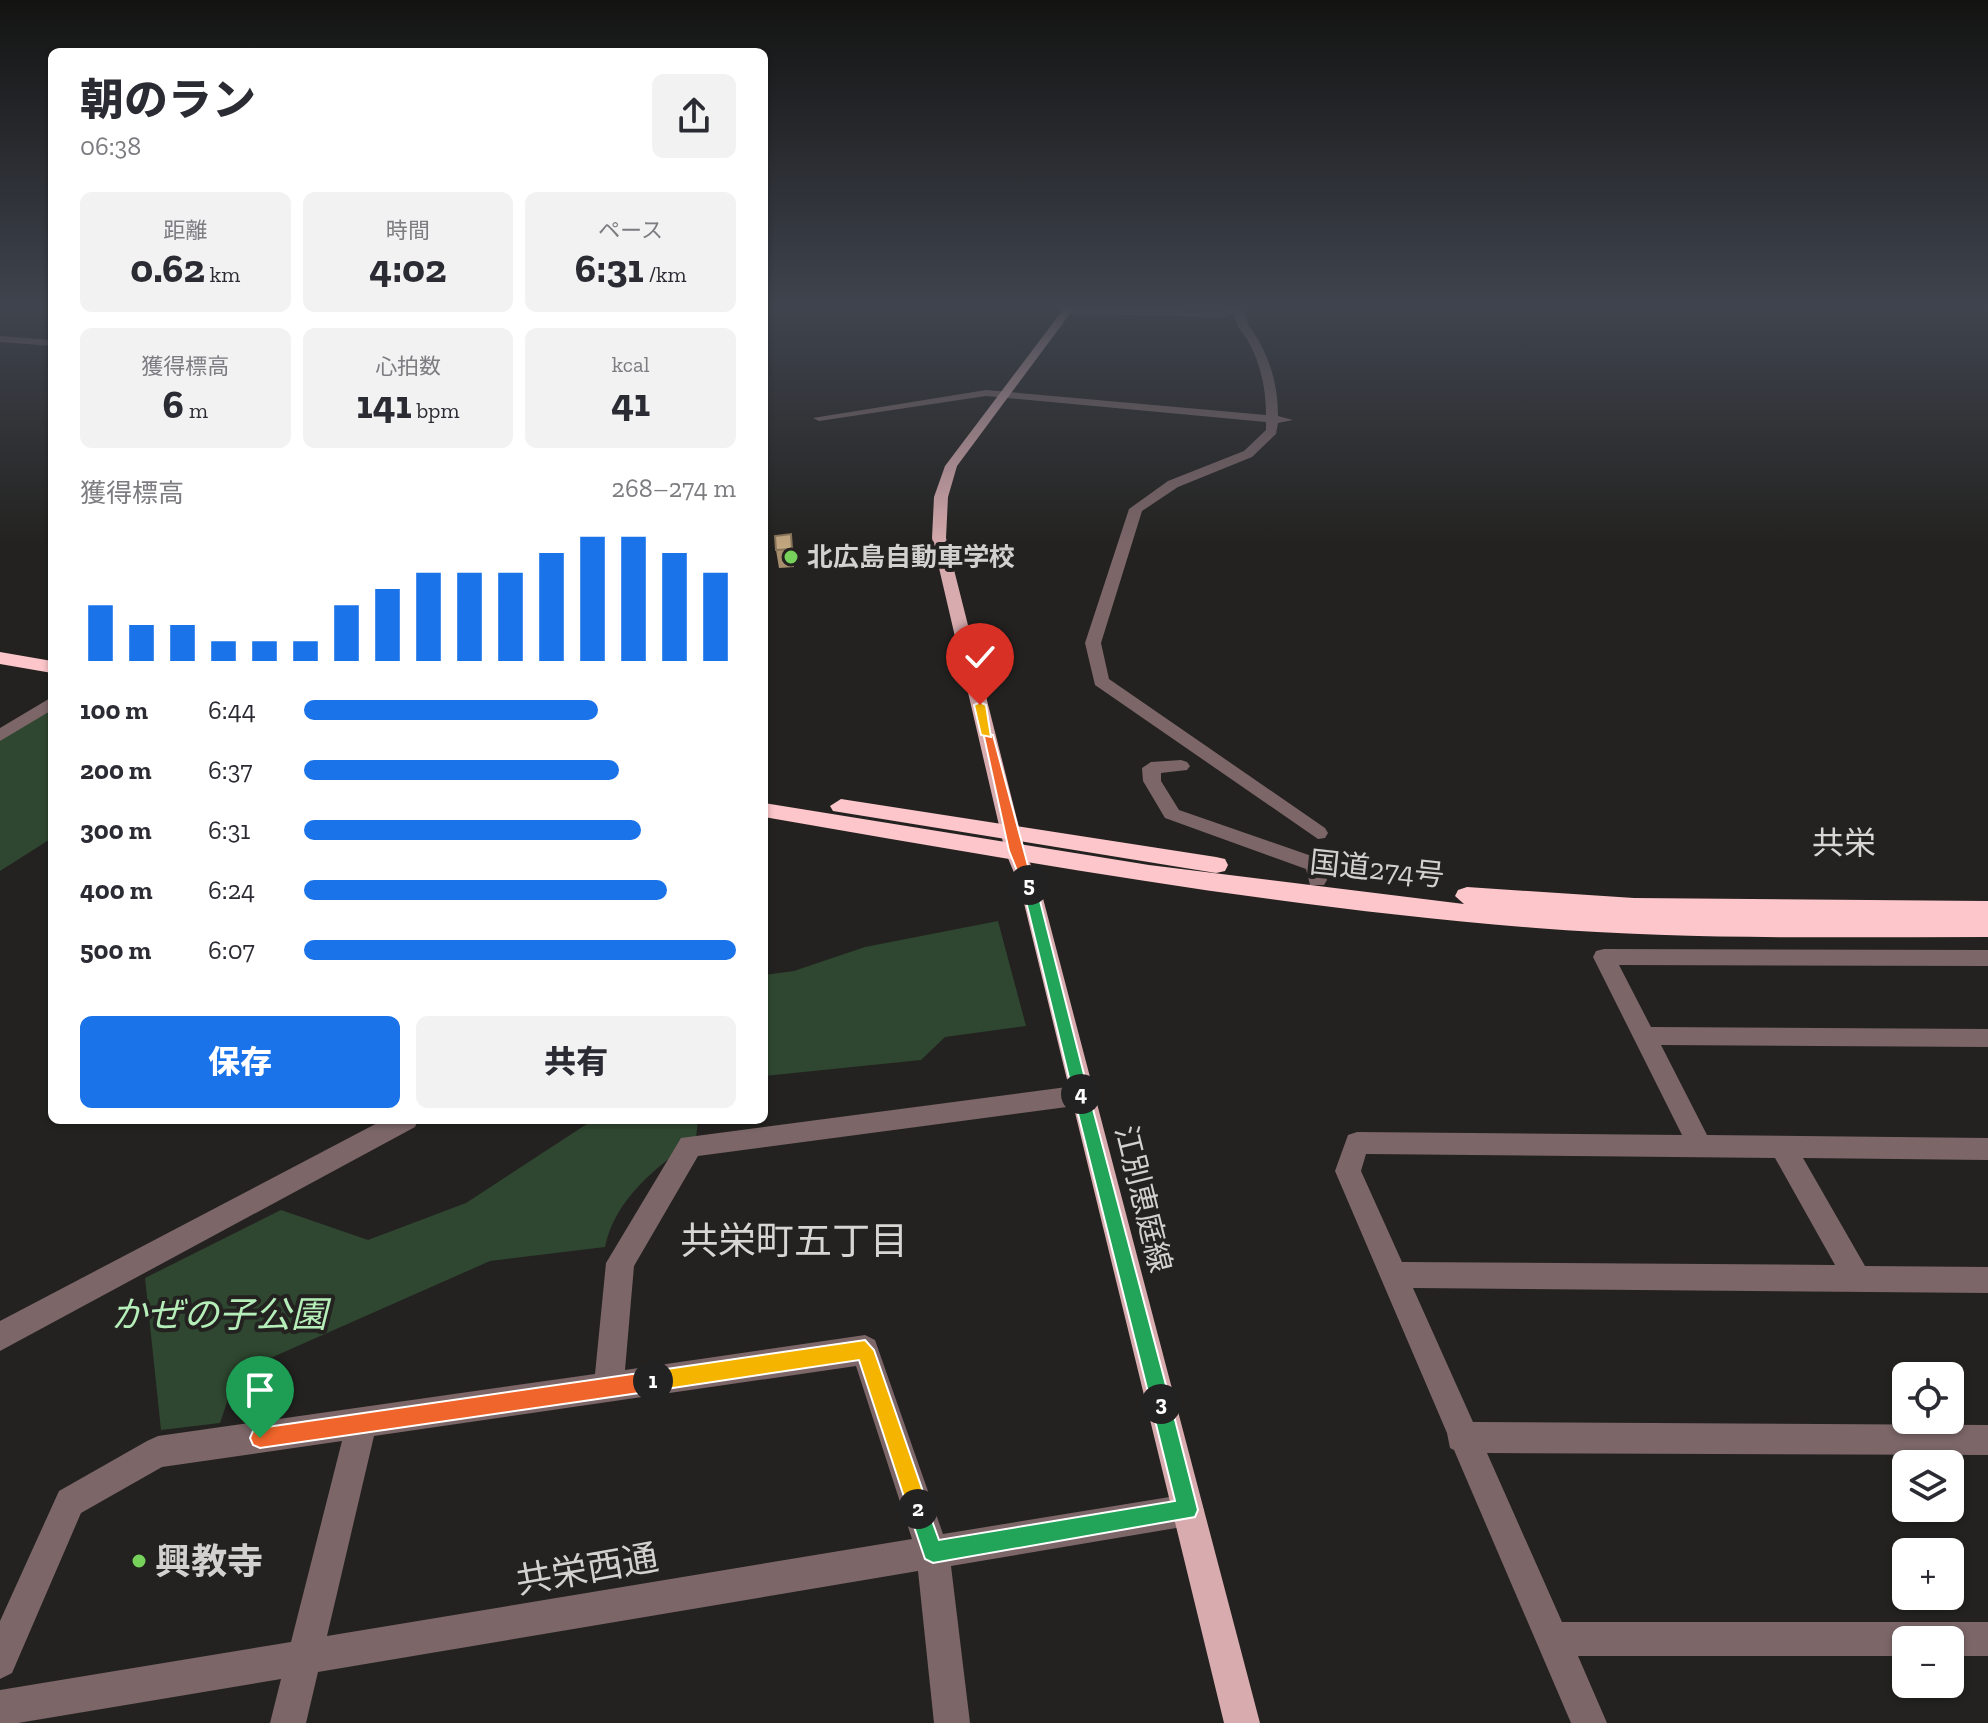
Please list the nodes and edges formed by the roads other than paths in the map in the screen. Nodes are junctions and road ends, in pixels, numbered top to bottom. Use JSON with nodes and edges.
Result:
{"nodes":[{"id":1,"x":1009,"y":387,"type":"edge"},
{"id":2,"x":1272,"y":387,"type":"edge"},
{"id":3,"x":1004,"y":394,"type":"junction"},
{"id":4,"x":819,"y":418,"type":"dead end"},
{"id":5,"x":1280,"y":419,"type":"junction"},
{"id":6,"x":0,"y":658,"type":"edge"},
{"id":7,"x":48,"y":666,"type":"edge"},
{"id":8,"x":0,"y":673,"type":"edge"},
{"id":9,"x":48,"y":681,"type":"edge"},
{"id":10,"x":48,"y":705,"type":"edge"},
{"id":11,"x":0,"y":736,"type":"edge"},
{"id":12,"x":1181,"y":766,"type":"dead end"},
{"id":13,"x":768,"y":795,"type":"edge"},
{"id":14,"x":768,"y":810,"type":"edge"},
{"id":15,"x":1318,"y":833,"type":"dead end"},
{"id":16,"x":1013,"y":841,"type":"junction"},
{"id":17,"x":1317,"y":880,"type":"junction"},
{"id":18,"x":1988,"y":910,"type":"edge"},
{"id":19,"x":1988,"y":928,"type":"edge"},
{"id":20,"x":1988,"y":958,"type":"edge"},
{"id":21,"x":1645,"y":1036,"type":"junction"},
{"id":22,"x":1988,"y":1038,"type":"edge"},
{"id":23,"x":1082,"y":1095,"type":"junction"},
{"id":24,"x":399,"y":1124,"type":"edge"},
{"id":25,"x":1699,"y":1144,"type":"junction"},
{"id":26,"x":1782,"y":1146,"type":"junction"},
{"id":27,"x":1988,"y":1149,"type":"edge"},
{"id":28,"x":1392,"y":1275,"type":"junction"},
{"id":29,"x":1857,"y":1279,"type":"junction"},
{"id":30,"x":1988,"y":1280,"type":"edge"},
{"id":31,"x":0,"y":1337,"type":"edge"},
{"id":32,"x":609,"y":1388,"type":"junction"},
{"id":33,"x":362,"y":1424,"type":"junction"},
{"id":34,"x":1461,"y":1437,"type":"junction"},
{"id":35,"x":1988,"y":1440,"type":"edge"},
{"id":36,"x":1188,"y":1510,"type":"junction"},
{"id":37,"x":933,"y":1552,"type":"junction"},
{"id":38,"x":1551,"y":1639,"type":"junction"},
{"id":39,"x":1988,"y":1639,"type":"edge"},
{"id":40,"x":304,"y":1658,"type":"junction"},
{"id":41,"x":0,"y":1661,"type":"edge"},
{"id":42,"x":0,"y":1708,"type":"edge"},
{"id":43,"x":288,"y":1723,"type":"edge"},
{"id":44,"x":952,"y":1723,"type":"edge"},
{"id":45,"x":1242,"y":1723,"type":"edge"},
{"id":46,"x":1589,"y":1723,"type":"edge"}],
"edges":[{"from":1,"to":3,"type":"main road","name":"江別恵庭線"},
{"from":2,"to":5,"type":"street"},
{"from":3,"to":4,"type":"street"},
{"from":3,"to":5,"type":"street"},
{"from":3,"to":16,"type":"main road","name":"江別恵庭線"},
{"from":5,"to":15,"type":"street"},
{"from":6,"to":7,"type":"highway"},
{"from":8,"to":9,"type":"highway"},
{"from":10,"to":11,"type":"street"},
{"from":12,"to":17,"type":"street"},
{"from":13,"to":16,"type":"highway","name":"国道274号"},
{"from":14,"to":16,"type":"highway","name":"国道274号"},
{"from":16,"to":17,"type":"highway","name":"国道274号"},
{"from":16,"to":19,"type":"highway","name":"国道274号"},
{"from":16,"to":23,"type":"main road","name":"江別恵庭線"},
{"from":17,"to":18,"type":"highway","name":"国道274号"},
{"from":20,"to":21,"type":"street"},
{"from":21,"to":22,"type":"street"},
{"from":21,"to":25,"type":"street"},
{"from":23,"to":32,"type":"street"},
{"from":23,"to":36,"type":"main road","name":"江別恵庭線"},
{"from":24,"to":31,"type":"street"},
{"from":25,"to":26,"type":"street"},
{"from":25,"to":28,"type":"street"},
{"from":26,"to":27,"type":"street"},
{"from":26,"to":29,"type":"street"},
{"from":28,"to":29,"type":"street"},
{"from":28,"to":34,"type":"street"},
{"from":29,"to":30,"type":"street"},
{"from":32,"to":33,"type":"street"},
{"from":32,"to":37,"type":"street"},
{"from":33,"to":40,"type":"street"},
{"from":33,"to":41,"type":"street"},
{"from":34,"to":35,"type":"street"},
{"from":34,"to":38,"type":"street"},
{"from":36,"to":37,"type":"street","name":"共栄西通"},
{"from":36,"to":45,"type":"main road","name":"江別恵庭線"},
{"from":37,"to":40,"type":"street","name":"共栄西通"},
{"from":37,"to":44,"type":"street"},
{"from":38,"to":39,"type":"street"},
{"from":38,"to":46,"type":"street"},
{"from":40,"to":42,"type":"street","name":"共栄西通"},
{"from":40,"to":43,"type":"street"}]}
